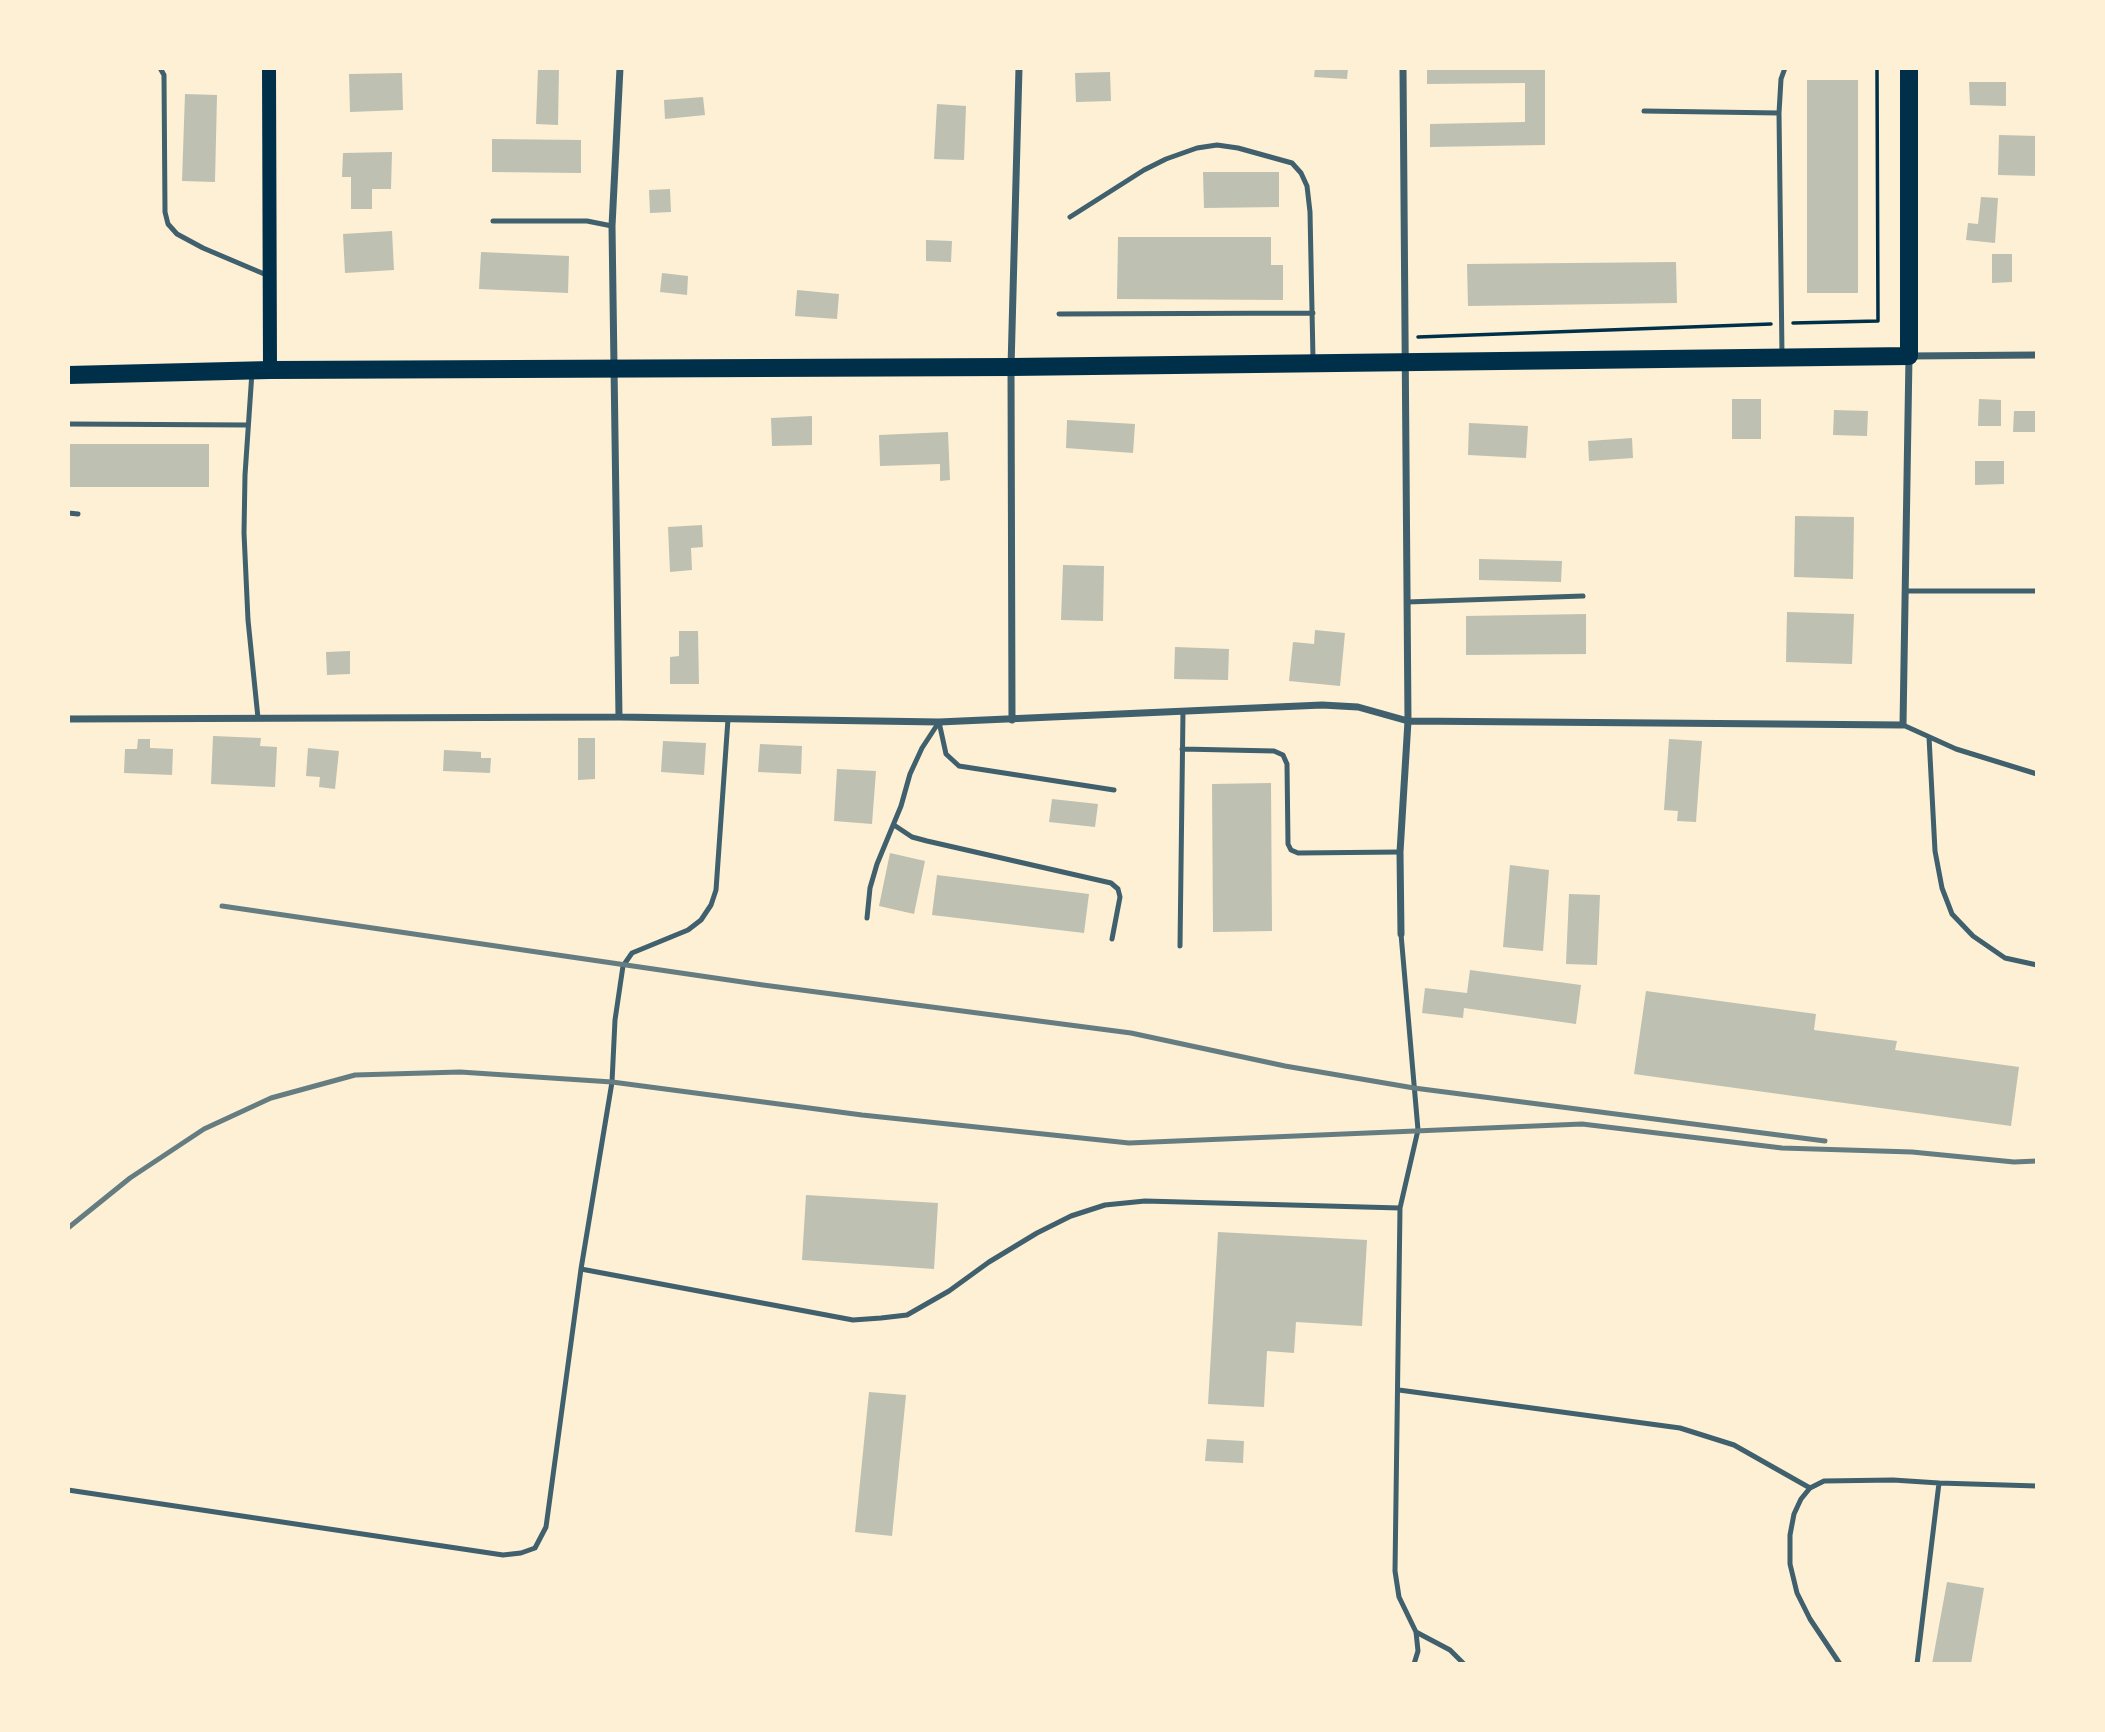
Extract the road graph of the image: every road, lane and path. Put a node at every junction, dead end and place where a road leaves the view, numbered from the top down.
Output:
1 (160, 68) edge
2 (269, 68) edge
3 (620, 68) edge
4 (1019, 68) edge
5 (1403, 68) edge
6 (1785, 68) edge
7 (1877, 68) edge
8 (1909, 68) edge
9 (1644, 111) dead end
10 (1779, 113) junction
11 (1070, 217) dead end
12 (493, 222) dead end
13 (612, 226) junction
14 (269, 276) junction
15 (1313, 313) junction
16 (1059, 314) dead end
17 (1781, 324) junction
18 (1406, 337) junction
19 (2037, 355) edge
20 (1782, 356) junction
21 (1909, 356) junction
22 (1314, 362) junction
23 (1407, 362) junction
24 (1011, 366) junction
25 (613, 367) junction
26 (261, 370) junction
27 (68, 375) edge
28 (68, 424) edge
29 (248, 425) junction
30 (68, 513) edge
31 (78, 514) dead end
32 (1907, 591) junction
33 (2037, 591) edge
34 (1583, 596) dead end
35 (1407, 602) junction
36 (1183, 711) junction
37 (619, 718) junction
38 (68, 719) edge
39 (258, 719) junction
40 (728, 719) junction
41 (1012, 720) junction
42 (1408, 721) junction
43 (939, 722) junction
44 (1903, 725) junction
45 (1929, 737) junction
46 (1182, 748) junction
47 (2037, 774) edge
48 (1114, 790) dead end
49 (894, 825) junction
50 (1400, 852) junction
51 (867, 918) dead end
52 (1401, 934) joint
53 (1112, 939) dead end
54 (1180, 946) dead end
55 (2037, 965) edge
56 (1400, 1208) junction
57 (581, 1269) junction
58 (1399, 1390) junction
59 (1939, 1483) junction
60 (2037, 1486) edge
61 (1810, 1488) junction
62 (68, 1490) edge
63 (1416, 1632) junction
64 (1414, 1664) edge
65 (1464, 1664) edge
66 (1840, 1664) edge
67 (1917, 1664) edge

1 - 14 lane
2 - 14 main road
3 - 13 street
4 - 24 street
5 - 18 street
6 - 10 lane
7 - 17 path
8 - 21 main road
9 - 10 lane
10 - 17 lane
11 - 15 lane
12 - 13 lane
13 - 25 street
14 - 26 main road
15 - 16 lane
15 - 22 lane
17 - 18 path
17 - 20 lane
18 - 23 street
19 - 21 street
20 - 21 main road
20 - 23 main road
21 - 32 street
22 - 23 main road
22 - 24 main road
23 - 35 street
24 - 25 main road
24 - 41 street
25 - 26 main road
25 - 37 street
26 - 27 main road
26 - 29 lane
28 - 29 lane
29 - 39 lane
30 - 31 lane
32 - 33 lane
32 - 44 street
34 - 35 lane
35 - 42 street
36 - 41 street
36 - 42 street
36 - 46 lane
37 - 39 street
37 - 40 street
38 - 39 street
40 - 43 street
40 - 57 lane
41 - 43 street
42 - 44 street
42 - 50 street
43 - 48 lane
43 - 49 lane
44 - 45 lane
45 - 47 lane
45 - 55 lane
46 - 50 lane
46 - 54 lane
49 - 51 lane
49 - 53 lane
50 - 52 street
52 - 56 lane
56 - 57 lane
56 - 58 lane
57 - 62 lane
58 - 61 lane
58 - 63 lane
59 - 60 lane
59 - 61 lane
59 - 67 lane
61 - 66 lane
63 - 64 lane
63 - 65 lane

